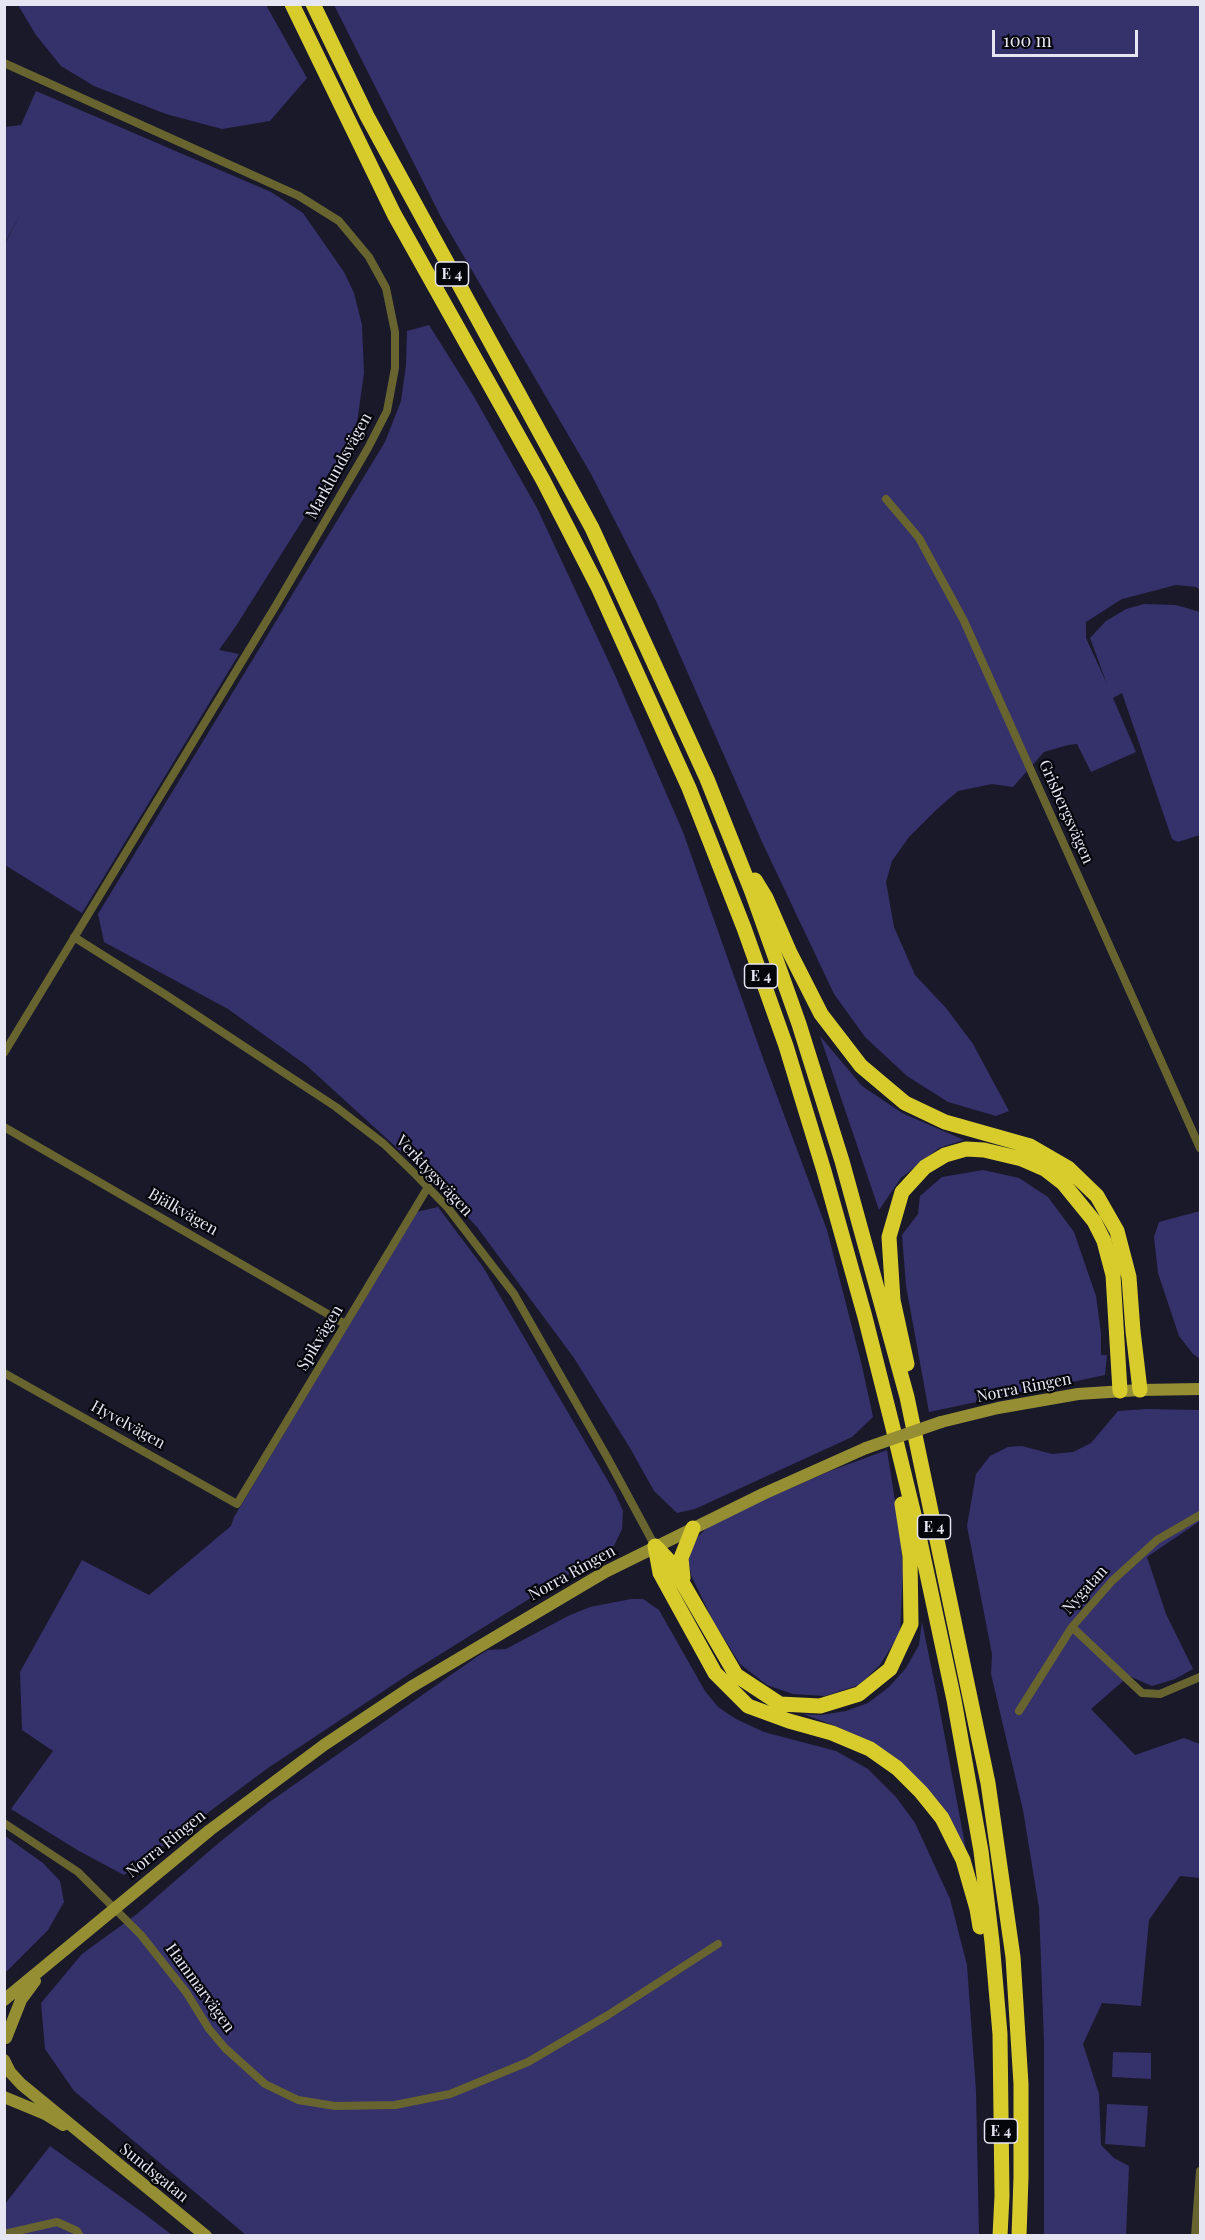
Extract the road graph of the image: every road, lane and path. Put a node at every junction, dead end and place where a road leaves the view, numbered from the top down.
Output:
1 (292, 4) edge
2 (313, 4) edge
3 (4, 63) edge
4 (886, 499) dead end
5 (732, 841) junction
6 (74, 937) junction
7 (4, 1053) edge
8 (4, 1127) edge
9 (1200, 1148) edge
10 (428, 1187) junction
11 (345, 1324) junction
12 (4, 1372) edge
13 (1200, 1389) edge
14 (1140, 1390) junction
15 (1120, 1391) junction
16 (907, 1397) junction
17 (902, 1465) junction
18 (237, 1504) joint
19 (1200, 1515) edge
20 (693, 1528) junction
21 (656, 1546) junction
22 (681, 1581) junction
23 (1072, 1627) junction
24 (1200, 1677) edge
25 (1019, 1711) dead end
26 (4, 1823) edge
27 (115, 1906) junction
28 (718, 1944) dead end
29 (43, 1970) junction
30 (4, 2000) edge
31 (999, 2027) junction
32 (5, 2036) edge
33 (4, 2060) edge
34 (4, 2097) edge
35 (82, 2136) junction
36 (1200, 2171) edge
37 (4, 2234) edge
38 (80, 2235) edge
39 (206, 2235) edge
40 (1000, 2235) edge
41 (1019, 2235) edge
42 (1195, 2235) edge

1 - 17 highway, E 4
2 - 5 highway, E 4
3 - 6 street, Marklundsvägen
4 - 9 street, Grisbergsvägen
5 - 14 highway, E 4
5 - 16 highway, E 4
6 - 7 street, Marklundsvägen
6 - 10 street, Verktygsvägen
8 - 11 street, Bjälkvägen
10 - 11 street, Spikvägen
10 - 21 street, Verktygsvägen
11 - 18 street, Spikvägen
12 - 18 street, Hyvelvägen
13 - 14 main road, Norra Ringen
14 - 15 main road, Norra Ringen
15 - 16 highway, E 4
15 - 20 main road, Norra Ringen, bridge
16 - 41 highway, E 4
17 - 22 highway, E 4
17 - 31 highway, E 4
19 - 23 street, Nygatan
20 - 21 main road, Norra Ringen
20 - 22 highway
21 - 22 highway, E 4
21 - 27 main road, Norra Ringen
21 - 31 highway, E 4
23 - 24 street
23 - 25 street, Nygatan
26 - 27 street, Hammarvägen
27 - 28 street, Hammarvägen
27 - 29 main road, Norra Ringen
29 - 30 main road, Norra Ringen
29 - 32 main road, Norra Ringen
31 - 40 highway, E 4
32 - 33 main road, Norra Ringen
33 - 35 main road, Sundsgatan
34 - 35 main road, Sundsgatan
35 - 39 main road, Sundsgatan
36 - 42 street
37 - 38 street

